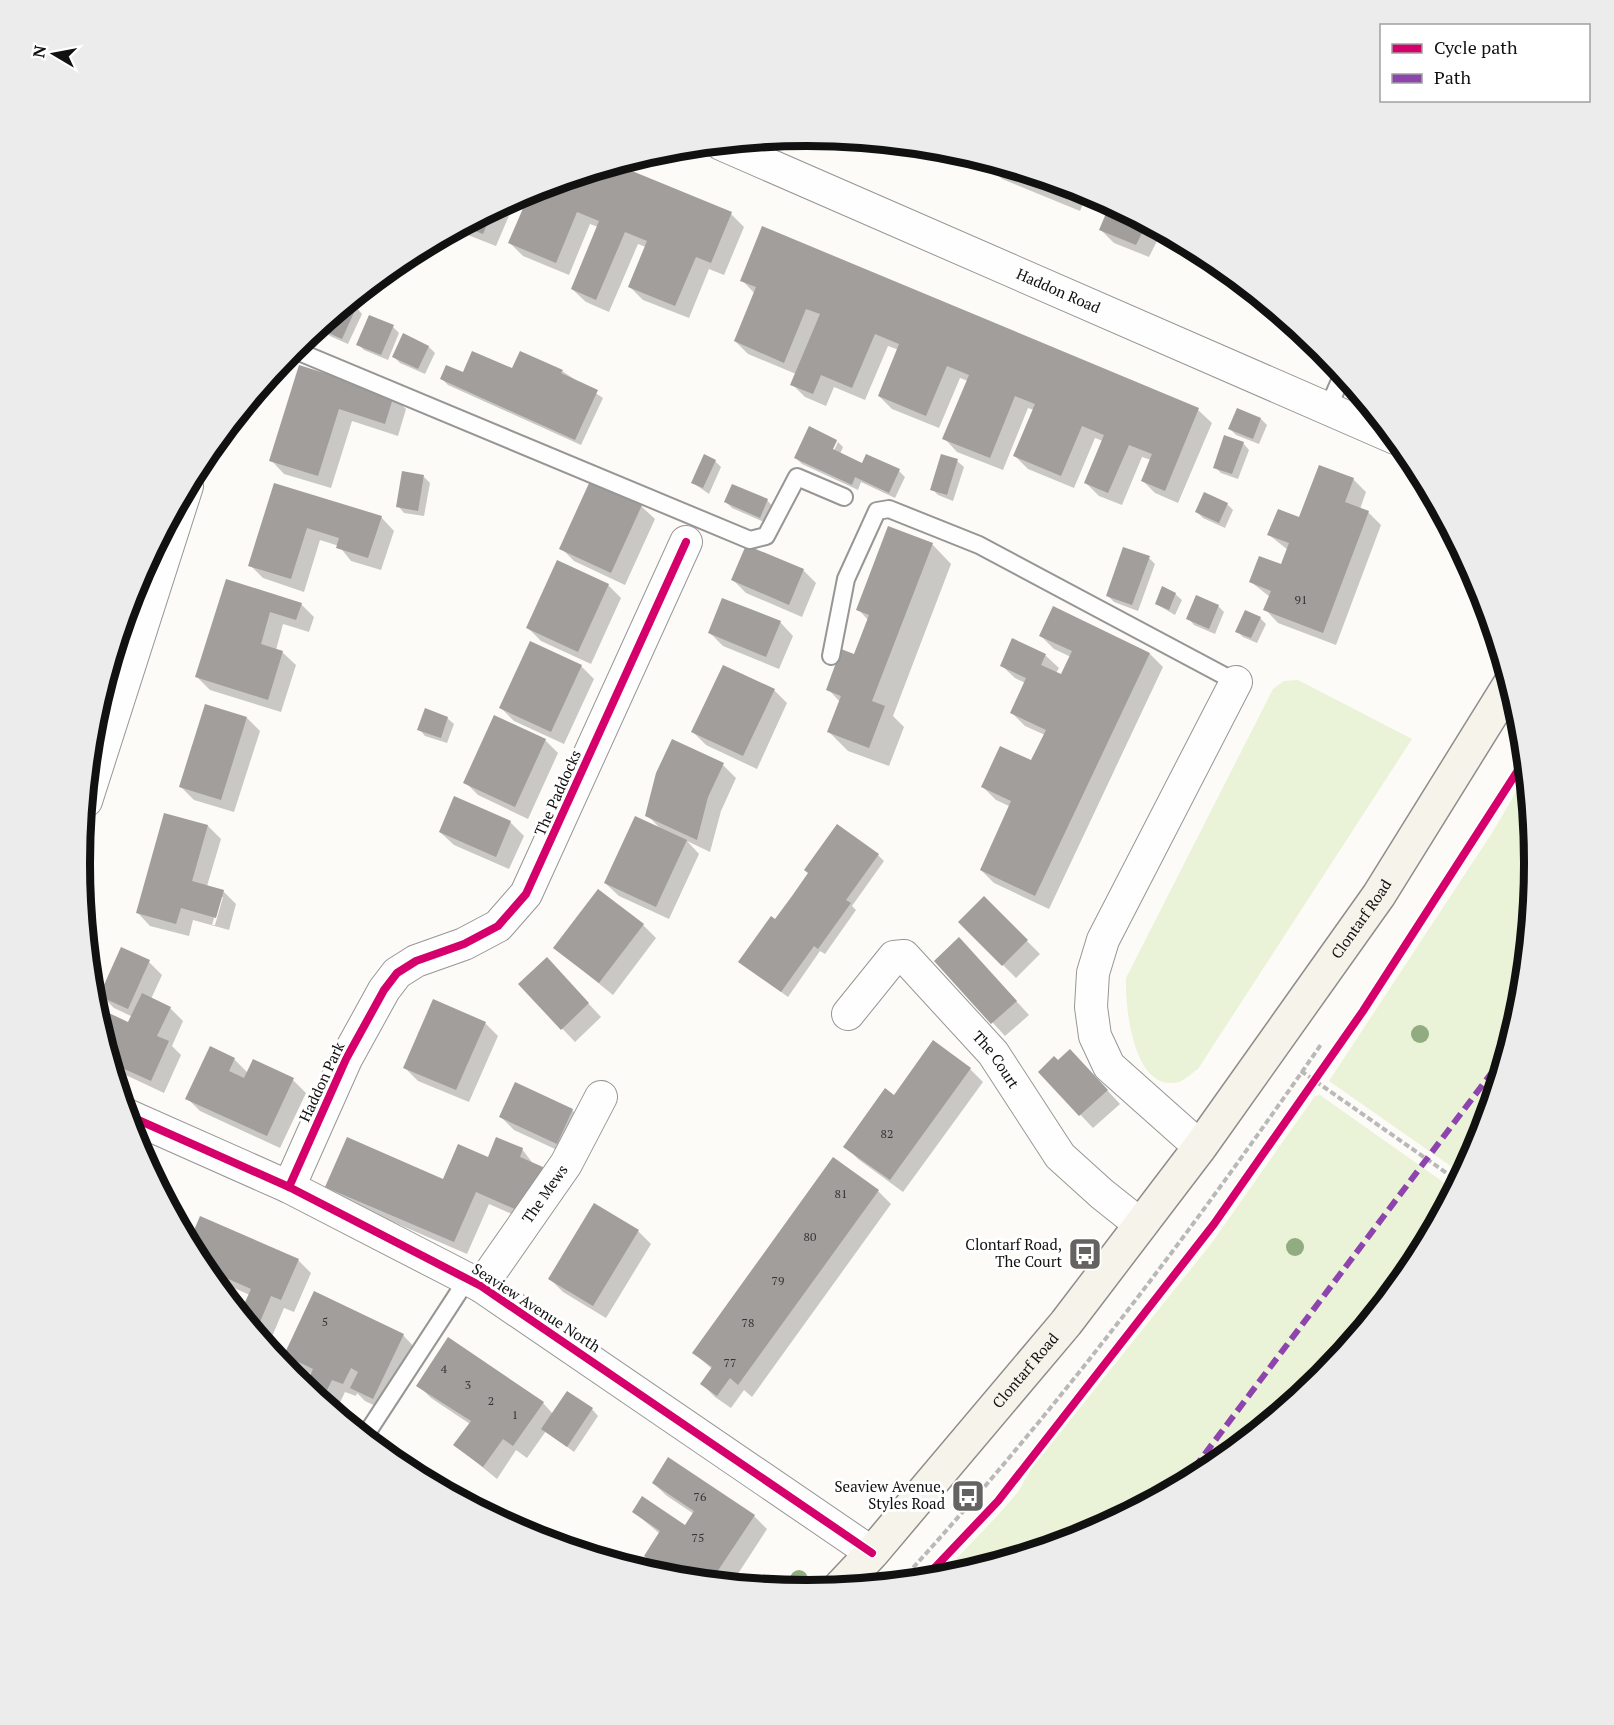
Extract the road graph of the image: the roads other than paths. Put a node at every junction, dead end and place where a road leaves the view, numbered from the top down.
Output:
1 (734, 150) edge
2 (303, 353) edge
3 (1339, 383) edge
4 (1328, 408) junction
5 (1380, 431) edge
6 (844, 498) dead end
7 (174, 526) edge
8 (686, 542) dead end
9 (831, 656) dead end
10 (1236, 682) joint
11 (1503, 693) edge
12 (96, 770) edge
13 (384, 990) joint
14 (848, 1014) dead end
15 (601, 1097) dead end
16 (138, 1120) edge
17 (1200, 1147) junction
18 (289, 1187) junction
19 (1141, 1225) junction
20 (475, 1282) junction
21 (369, 1430) edge
22 (872, 1553) junction
23 (848, 1578) edge

1 - 4 street, Haddon Road
2 - 6 lane
3 - 4 lane
4 - 5 street, Haddon Road
7 - 12 street
8 - 13 street, The Paddocks
9 - 10 lane
10 - 17 street
11 - 17 main road, Clontarf Road
13 - 18 street, Haddon Park
14 - 19 street, The Court
15 - 20 street, The Mews
16 - 18 street, Seaview Avenue North
17 - 19 main road, Clontarf Road
18 - 20 street, Seaview Avenue North
19 - 22 main road, Clontarf Road
20 - 21 lane
20 - 22 street, Seaview Avenue North
22 - 23 main road, Clontarf Road

